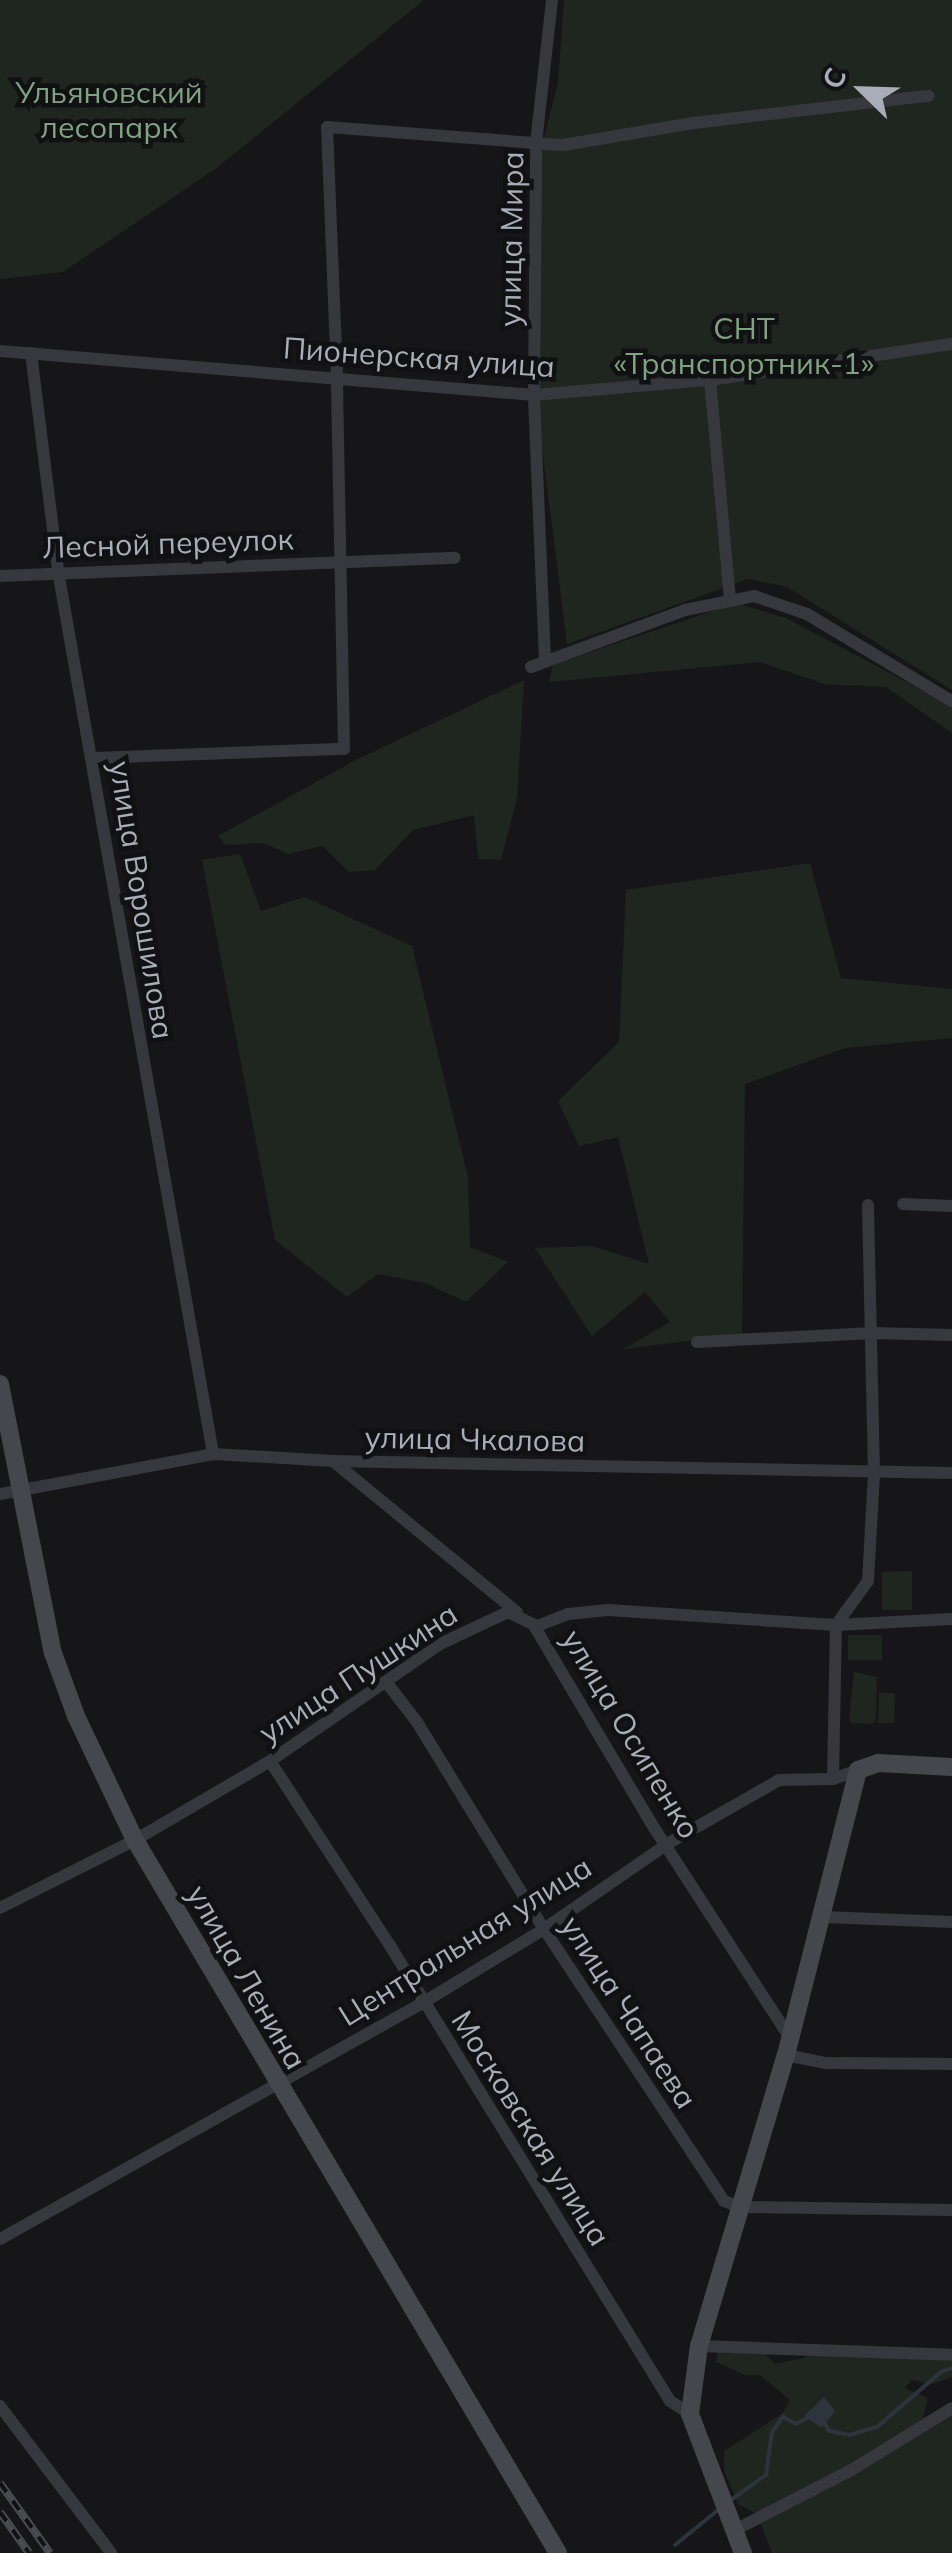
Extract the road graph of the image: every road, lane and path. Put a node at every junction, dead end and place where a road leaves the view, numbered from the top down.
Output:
1 (552, 0) edge
2 (928, 96) dead end
3 (536, 143) junction
4 (952, 344) edge
5 (0, 351) edge
6 (31, 353) junction
7 (338, 376) junction
8 (710, 380) junction
9 (534, 395) junction
10 (455, 558) dead end
11 (338, 562) junction
12 (58, 571) junction
13 (0, 576) edge
14 (730, 600) junction
15 (545, 660) junction
16 (531, 667) dead end
17 (952, 701) edge
18 (94, 758) junction
19 (903, 1204) dead end
20 (868, 1205) dead end
21 (952, 1206) edge
22 (873, 1333) junction
23 (952, 1335) edge
24 (696, 1342) dead end
25 (0, 1384) edge
26 (214, 1454) junction
27 (333, 1461) junction
28 (874, 1472) junction
29 (952, 1473) edge
30 (9, 1492) edge
31 (952, 1620) edge
32 (836, 1625) junction
33 (537, 1626) junction
34 (387, 1683) junction
35 (270, 1761) junction
36 (952, 1767) edge
37 (858, 1770) junction
38 (833, 1779) junction
39 (134, 1840) junction
40 (667, 1844) junction
41 (0, 1908) edge
42 (823, 1917) junction
43 (952, 1922) edge
44 (544, 1929) junction
45 (424, 2002) junction
46 (788, 2046) junction
47 (952, 2064) edge
48 (279, 2087) junction
49 (740, 2208) junction
50 (952, 2210) edge
51 (0, 2239) edge
52 (700, 2346) junction
53 (952, 2355) edge
54 (0, 2406) edge
55 (952, 2408) edge
56 (690, 2414) junction
57 (733, 2532) junction
58 (111, 2553) edge
59 (558, 2553) edge
60 (743, 2553) edge

1 - 3 street, улица Мира
2 - 3 street
3 - 7 street
3 - 9 street, улица Мира
4 - 8 street, Пионерская улица
5 - 6 street, Пионерская улица
6 - 7 street, Пионерская улица
6 - 12 street, улица Ворошилова
7 - 9 street, Пионерская улица
7 - 11 street
8 - 9 street, Пионерская улица
8 - 14 street
9 - 15 street, улица Мира
10 - 11 street, Лесной переулок
11 - 12 street, Лесной переулок
11 - 18 street
12 - 13 street, Лесной переулок
12 - 18 street, улица Ворошилова
14 - 15 street
14 - 17 street
15 - 16 street
18 - 26 street, улица Ворошилова
19 - 21 street
20 - 22 street
22 - 23 street
22 - 24 street
22 - 28 street
25 - 30 street, улица Ленина
26 - 27 street, улица Чкалова
26 - 30 street, улица Чкалова
27 - 28 street, улица Чкалова
27 - 33 street, улица Осипенко
28 - 29 street, улица Чкалова
28 - 32 street
30 - 39 street, улица Ленина
31 - 32 street, улица Пушкина
32 - 33 street, улица Пушкина
32 - 38 street
33 - 34 street, улица Пушкина
33 - 40 street, улица Осипенко
34 - 35 street, улица Пушкина
34 - 44 street, улица Чапаева
35 - 39 street, улица Пушкина
35 - 45 street, Московская улица
36 - 37 street, Центральная улица
37 - 38 street, Центральная улица
37 - 42 street
38 - 40 street, Центральная улица
39 - 41 street, улица Пушкина
39 - 48 street, улица Ленина
40 - 44 street, Центральная улица
40 - 46 street, улица Осипенко
42 - 43 street
42 - 46 street
44 - 45 street, Центральная улица
44 - 49 street, улица Чапаева
45 - 48 street, Центральная улица
45 - 56 street, Московская улица
46 - 47 street
46 - 49 street
48 - 51 street, Центральная улица
48 - 59 street, улица Ленина
49 - 50 street
49 - 52 street
52 - 53 street
52 - 56 street
54 - 58 street
55 - 57 street
56 - 57 street
57 - 60 street

